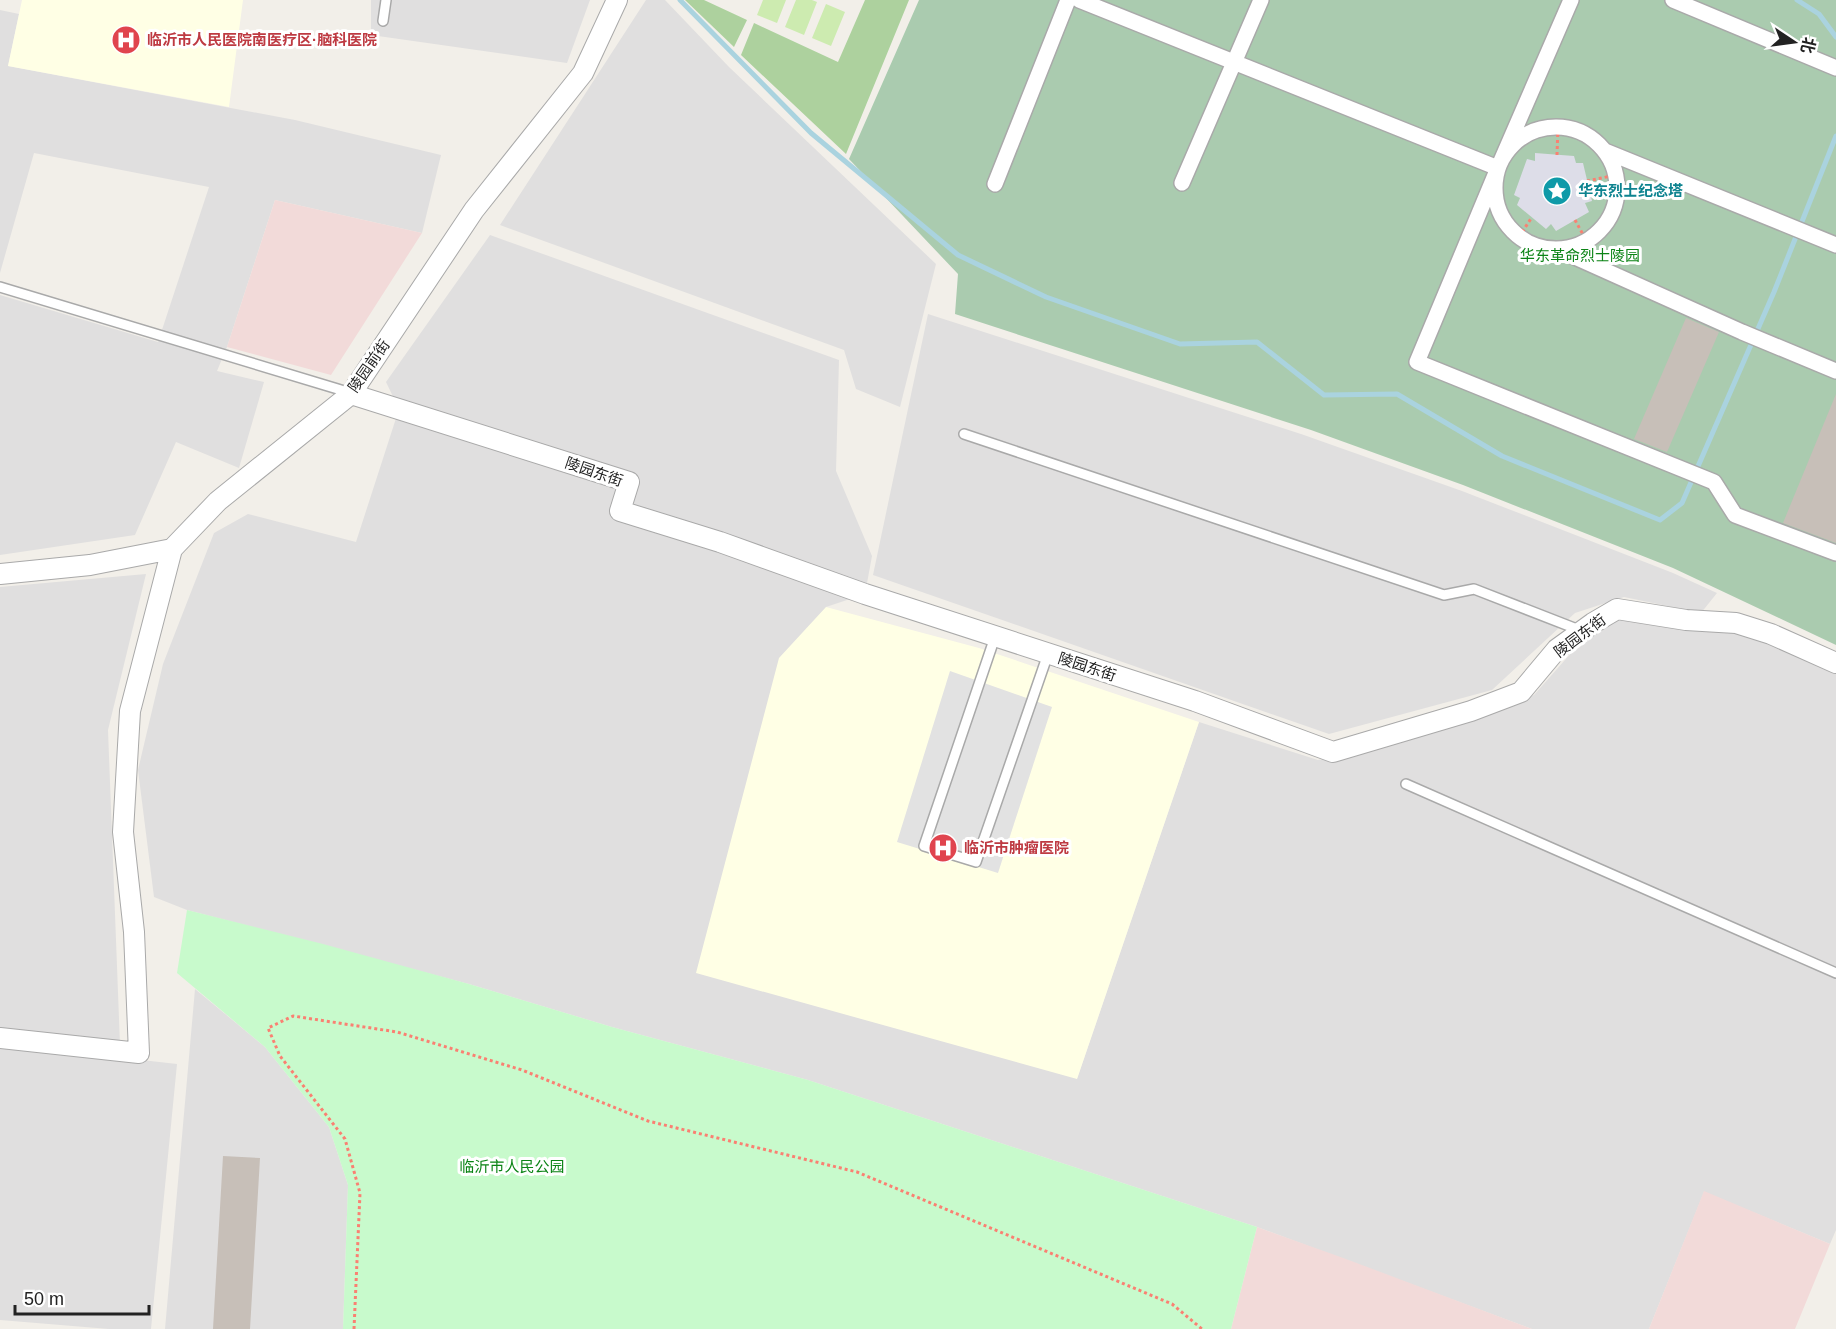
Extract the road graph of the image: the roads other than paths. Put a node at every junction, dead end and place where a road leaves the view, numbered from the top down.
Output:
1 (386, 0) edge
2 (617, 0) edge
3 (1068, 0) edge
4 (1079, 0) edge
5 (1261, 0) edge
6 (1571, 0) edge
7 (1672, 0) edge
8 (383, 21) dead end
9 (1234, 62) junction
10 (1836, 68) edge
11 (1605, 151) junction
12 (1498, 168) junction
13 (1182, 183) dead end
14 (995, 184) dead end
15 (1836, 245) edge
16 (1557, 249) junction
17 (0, 287) edge
18 (1836, 371) edge
19 (351, 394) junction
20 (964, 434) dead end
21 (172, 549) junction
22 (1836, 553) edge
23 (0, 574) edge
24 (1582, 631) junction
25 (996, 637) junction
26 (1048, 654) junction
27 (1836, 663) edge
28 (1406, 784) dead end
29 (1836, 972) edge
30 (0, 1038) edge

1 - 8 lane
2 - 19 street, 陵园前街
3 - 14 street
4 - 9 street
5 - 9 street
6 - 12 street
7 - 10 street
9 - 12 street
9 - 13 street
11 - 12 street
11 - 15 street
11 - 16 street
12 - 16 street
12 - 22 street
16 - 18 street
17 - 19 lane
19 - 21 street, 陵园前街
19 - 25 street, 陵园东街
20 - 24 lane
21 - 23 street
21 - 30 street
24 - 26 street, 陵园东街
24 - 27 street, 陵园东街
25 - 26 street, 陵园东街
25 - 26 lane
28 - 29 lane

